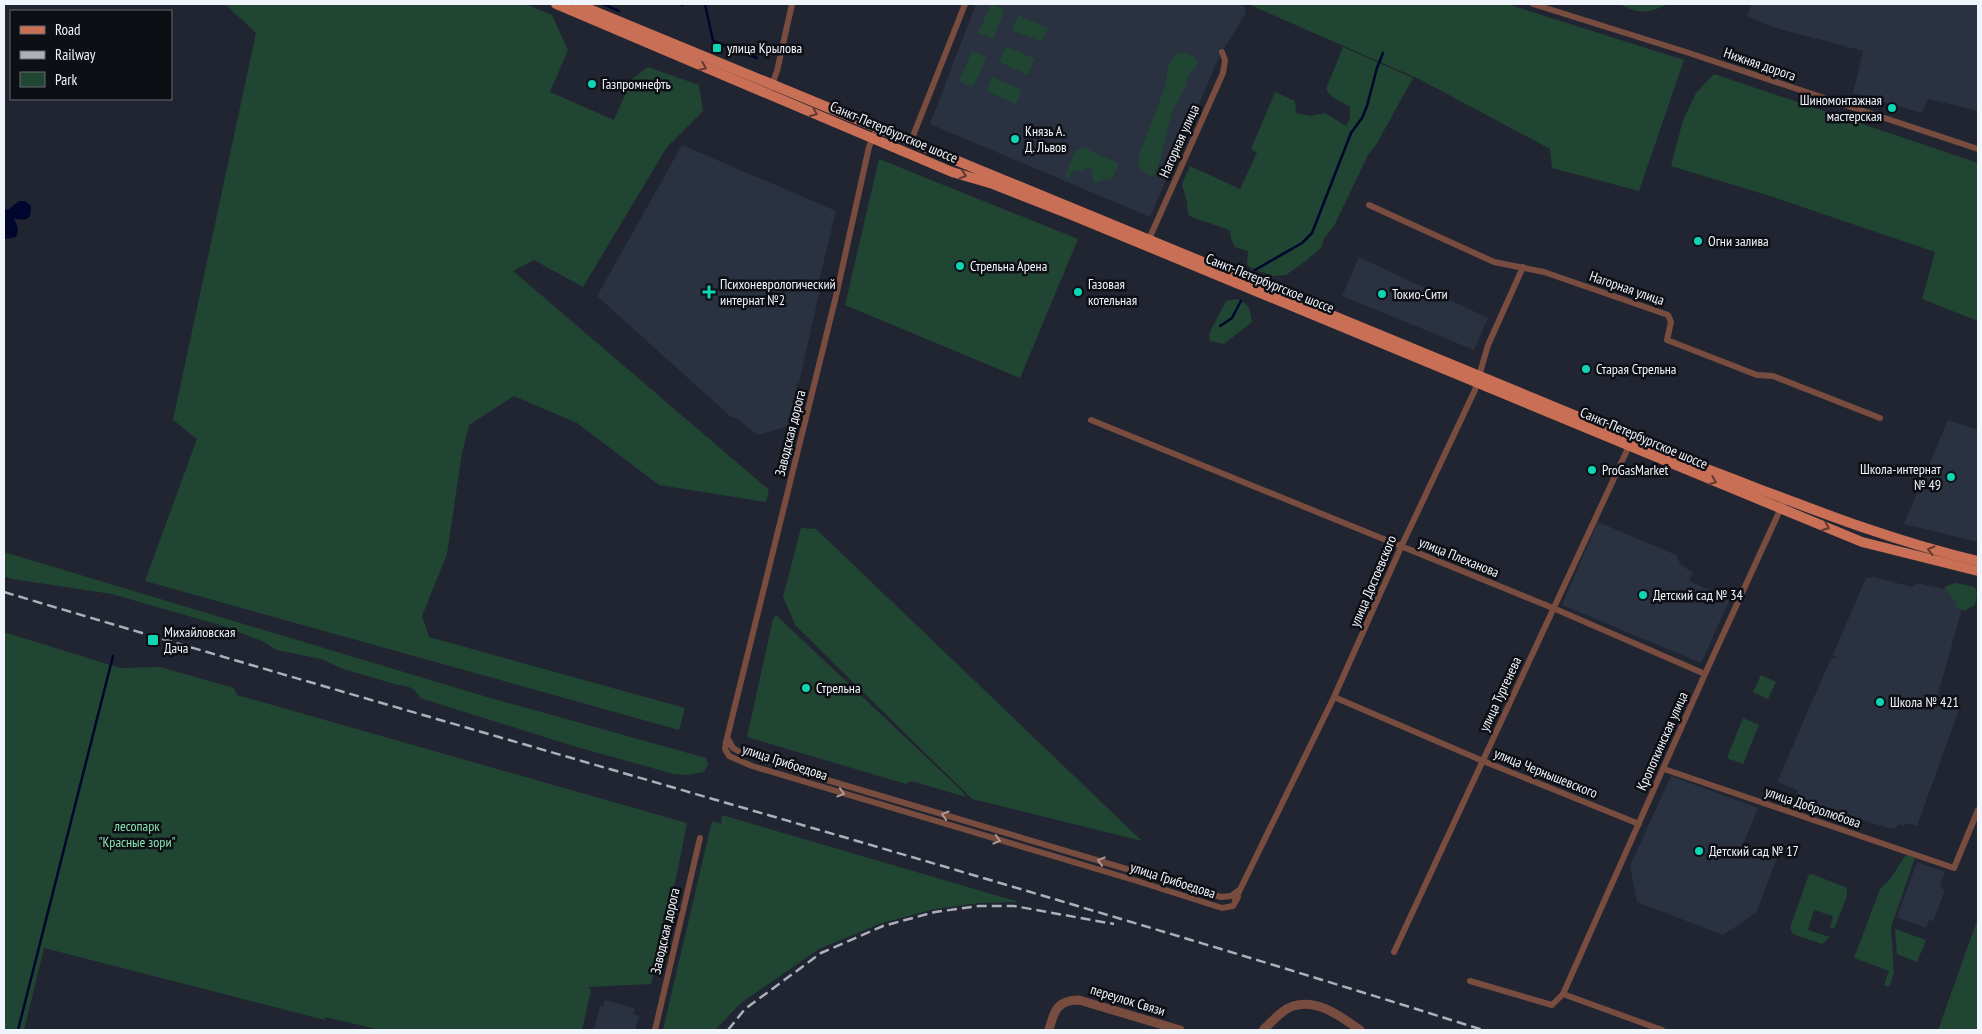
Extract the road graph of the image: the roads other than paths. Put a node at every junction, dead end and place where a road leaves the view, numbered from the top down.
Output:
1 (556, 4) edge
2 (577, 4) edge
3 (792, 4) edge
4 (966, 4) edge
5 (1533, 4) edge
6 (1222, 52) dead end
7 (773, 83) junction
8 (769, 94) junction
9 (877, 127) junction
10 (873, 138) junction
11 (911, 141) junction
12 (1978, 149) edge
13 (1369, 205) dead end
14 (1149, 239) junction
15 (1523, 267) junction
16 (1477, 379) junction
17 (1880, 418) dead end
18 (1091, 420) dead end
19 (1629, 446) junction
20 (1783, 504) junction
21 (1400, 546) junction
22 (1978, 561) edge
23 (1978, 572) edge
24 (1553, 608) junction
25 (1705, 674) junction
26 (1334, 697) junction
27 (727, 738) junction
28 (727, 745) dead end
29 (1483, 761) junction
30 (1664, 769) junction
31 (1978, 810) edge
32 (1639, 824) junction
33 (700, 838) dead end
34 (1241, 889) junction
35 (1235, 900) dead end
36 (1394, 952) dead end
37 (1470, 981) dead end
38 (1563, 994) junction
39 (1151, 1026) edge
40 (655, 1030) edge
41 (1049, 1030) edge
42 (1180, 1030) edge
43 (1263, 1030) edge
44 (1360, 1030) edge
45 (1662, 1030) edge

1 -> 8 main road, Санкт-Петербургское шоссе
2 - 7 main road, Санкт-Петербургское шоссе
3 - 7 street
4 - 11 street
5 - 12 street, Нижняя дорога
6 - 14 street, Нагорная улица
7 - 8 street
7 - 9 main road, Санкт-Петербургское шоссе
8 -> 10 main road, Санкт-Петербургское шоссе
9 - 10 street, Заводская дорога
9 - 11 main road, Санкт-Петербургское шоссе
10 -> 16 main road, Санкт-Петербургское шоссе
10 - 27 street, Заводская дорога
11 - 14 main road, Санкт-Петербургское шоссе
13 - 15 street, Нагорная улица
14 - 16 main road, Санкт-Петербургское шоссе
15 - 16 street, улица Достоевского
15 - 17 street, Нагорная улица
16 - 19 main road, Санкт-Петербургское шоссе
16 - 20 main road, Санкт-Петербургское шоссе
16 - 21 street, улица Достоевского
18 - 21 street, улица Плеханова
19 -> 20 main road, Санкт-Петербургское шоссе
19 - 24 street, улица Тургенева
22 -> 20 main road, Санкт-Петербургское шоссе
20 -> 23 main road, Санкт-Петербургское шоссе
20 - 25 street, Кропоткинская улица
21 - 24 street, улица Плеханова
21 - 26 street, улица Достоевского
24 - 25 street, улица Плеханова
24 - 29 street, улица Тургенева
25 - 30 street, Кропоткинская улица
26 - 29 street, улица Чернышевского
26 - 34 street, улица Достоевского
27 - 28 street, Заводская дорога
34 -> 27 street, улица Грибоедова
27 -> 34 street, улица Грибоедова
29 - 32 street, улица Чернышевского
29 - 36 street, улица Тургенева
30 - 31 street, улица Добролюбова
30 - 32 street, Кропоткинская улица
32 - 38 street, Кропоткинская улица
33 - 40 street, Заводская дорога
34 - 35 street, улица Достоевского
37 - 38 street
38 - 45 street
39 - 41 street, переулок Связи
39 - 42 street, переулок Связи
43 - 44 street

